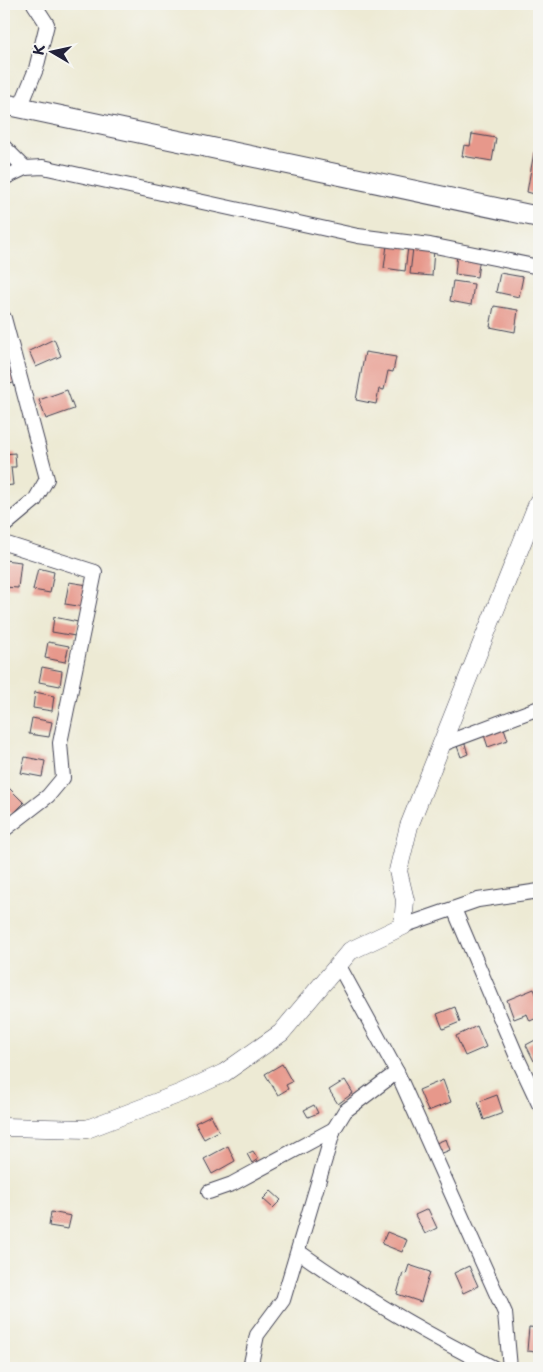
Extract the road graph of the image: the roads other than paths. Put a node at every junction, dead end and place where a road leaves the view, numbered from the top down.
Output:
1 (34, 4) edge
2 (12, 106) edge
3 (4, 147) edge
4 (25, 168) junction
5 (4, 178) edge
6 (539, 217) edge
7 (539, 267) edge
8 (4, 318) edge
9 (6, 343) edge
10 (539, 500) edge
11 (4, 526) edge
12 (4, 543) edge
13 (539, 708) edge
14 (440, 745) junction
15 (4, 830) edge
16 (539, 891) edge
17 (454, 909) junction
18 (403, 926) junction
19 (338, 964) junction
20 (397, 1072) junction
21 (539, 1104) edge
22 (4, 1127) edge
23 (334, 1128) junction
24 (210, 1192) dead end
25 (299, 1252) junction
26 (250, 1368) edge
27 (494, 1368) edge
28 (510, 1368) edge

1 - 2 street
2 - 6 main road
3 - 4 street
4 - 5 street
4 - 7 street
8 - 9 street
9 - 11 street
10 - 14 street
12 - 15 street
13 - 14 street
14 - 18 street
16 - 17 street
17 - 18 street
17 - 21 street
18 - 19 street
19 - 20 street
19 - 22 street
20 - 23 street
20 - 28 street
23 - 24 street
23 - 25 street
25 - 26 street
25 - 27 street

